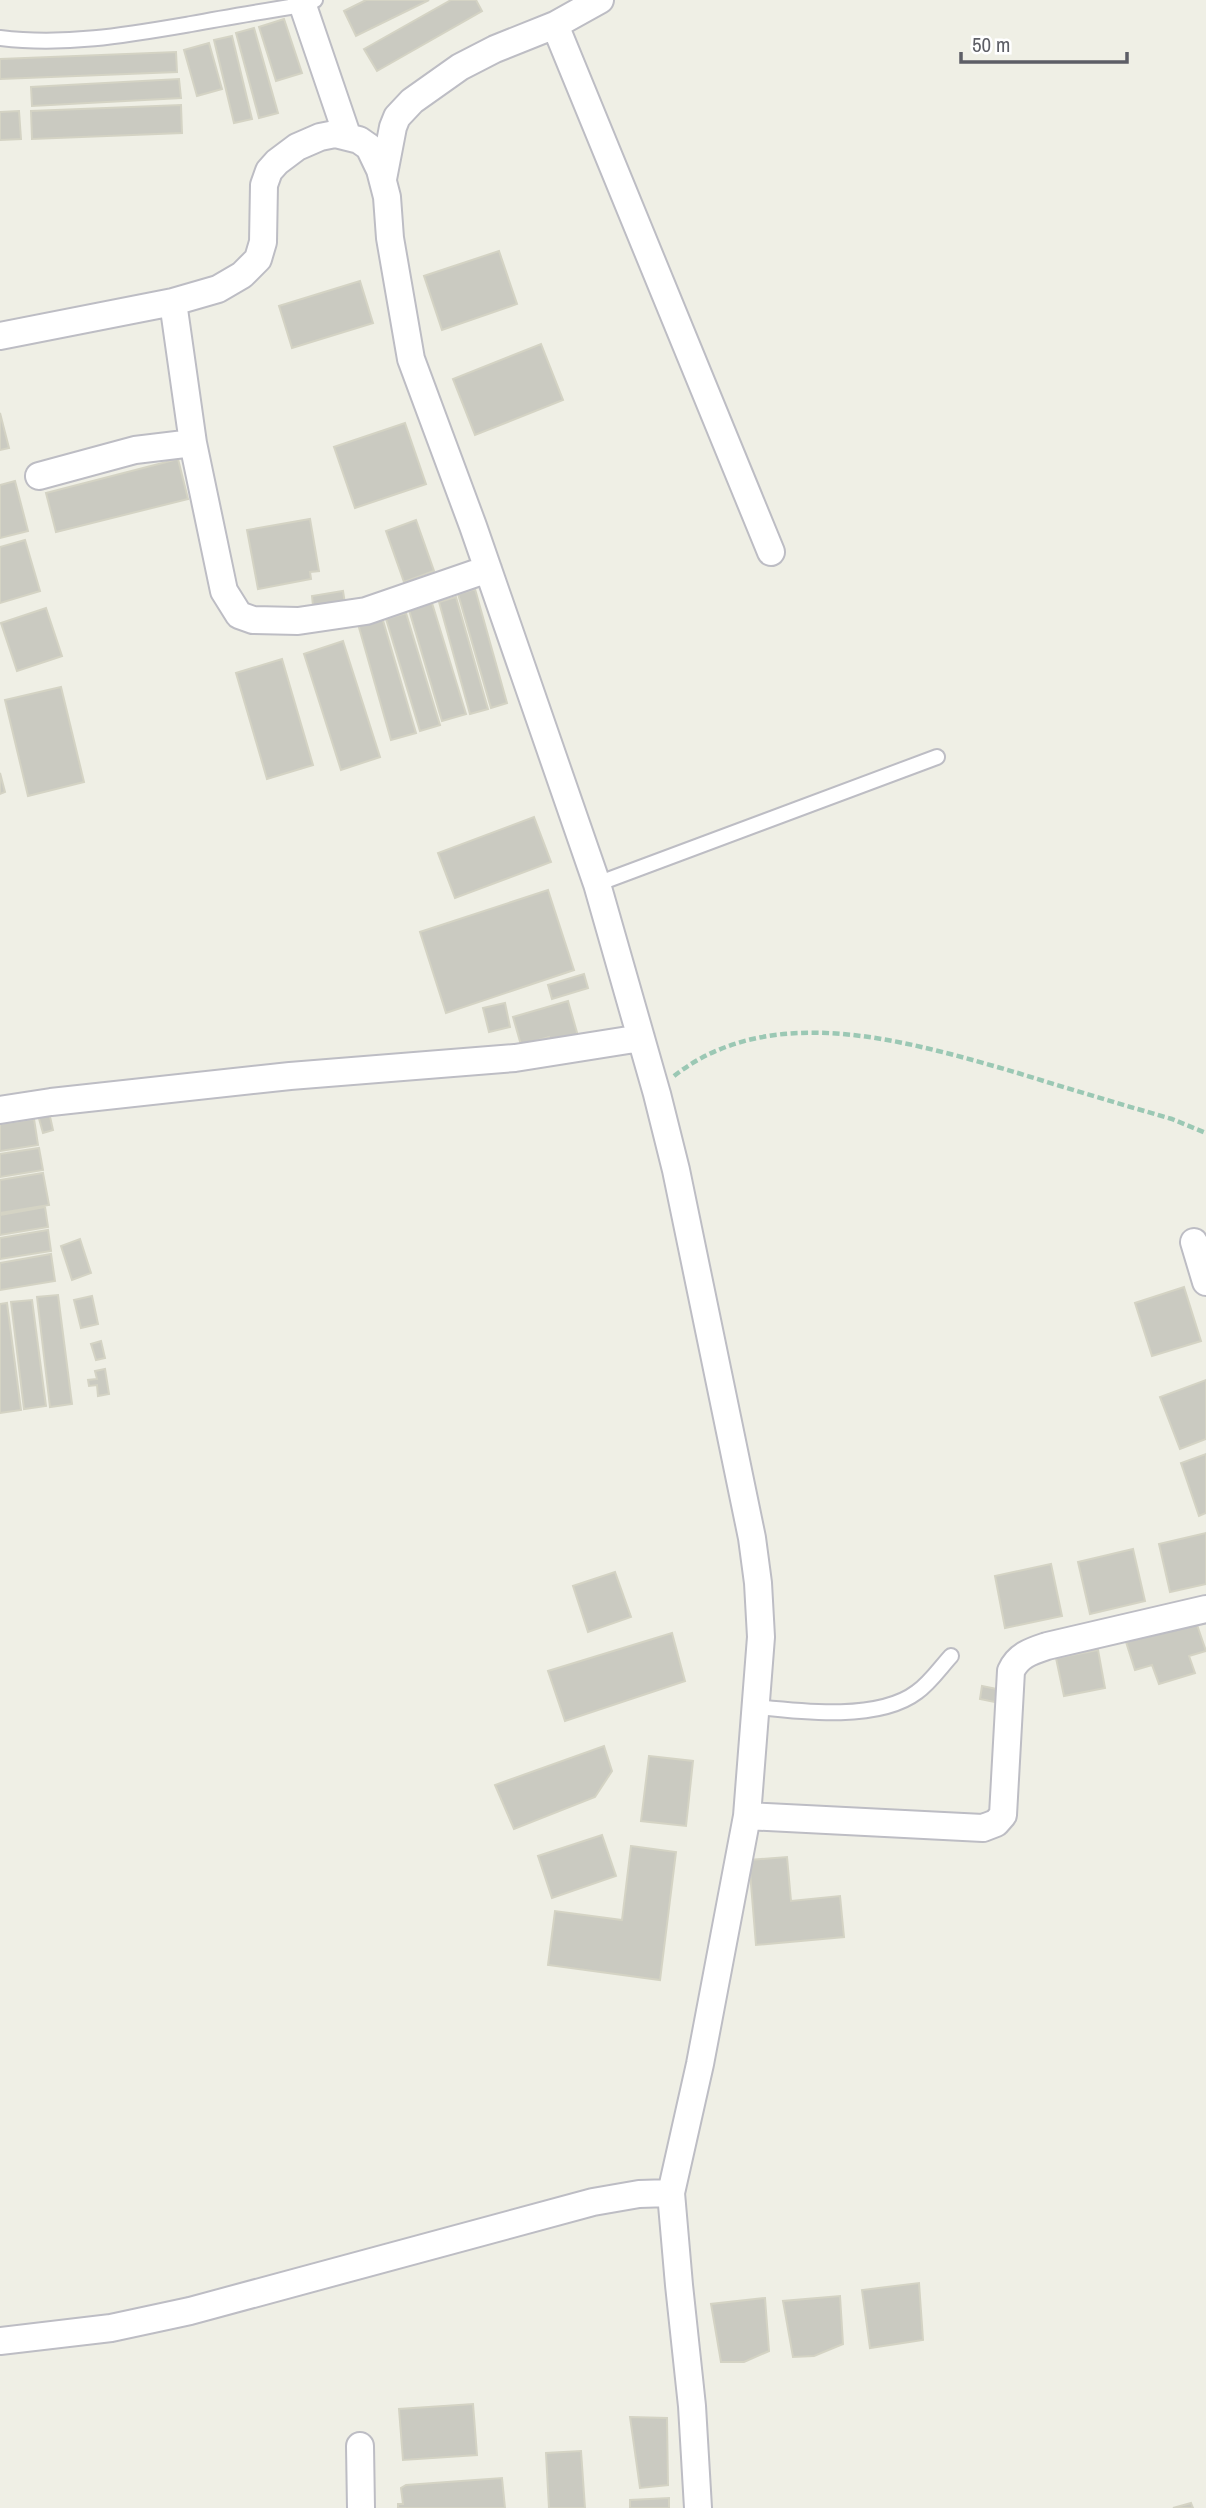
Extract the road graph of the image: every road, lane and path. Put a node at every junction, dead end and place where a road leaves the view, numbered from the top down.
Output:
1 (600, 0) edge
2 (306, 2) edge
3 (555, 25) junction
4 (0, 38) edge
5 (347, 135) junction
6 (383, 179) junction
7 (173, 302) junction
8 (0, 336) edge
9 (194, 443) junction
10 (39, 476) dead end
11 (771, 552) dead end
12 (488, 569) junction
13 (937, 757) dead end
14 (597, 884) junction
15 (641, 1038) junction
16 (657, 1094) junction
17 (0, 1110) edge
18 (1206, 1133) edge
19 (1194, 1242) dead end
20 (1206, 1282) edge
21 (1206, 1609) edge
22 (951, 1656) dead end
23 (757, 1706) junction
24 (747, 1816) junction
25 (671, 2193) junction
26 (0, 2341) edge
27 (360, 2446) dead end
28 (361, 2508) edge
29 (698, 2508) edge

1 - 3 street
2 - 4 lane
2 - 5 street
3 - 6 street
3 - 11 street
5 - 6 street
5 - 7 street
6 - 12 street
7 - 8 street
7 - 9 street
9 - 10 street
9 - 12 street
12 - 14 street
13 - 14 lane
14 - 15 street
15 - 16 street
15 - 17 street
16 - 18 path
16 - 23 street
19 - 20 street
21 - 24 street
22 - 23 lane
23 - 24 street
24 - 25 street
25 - 26 street
25 - 29 street
27 - 28 street

